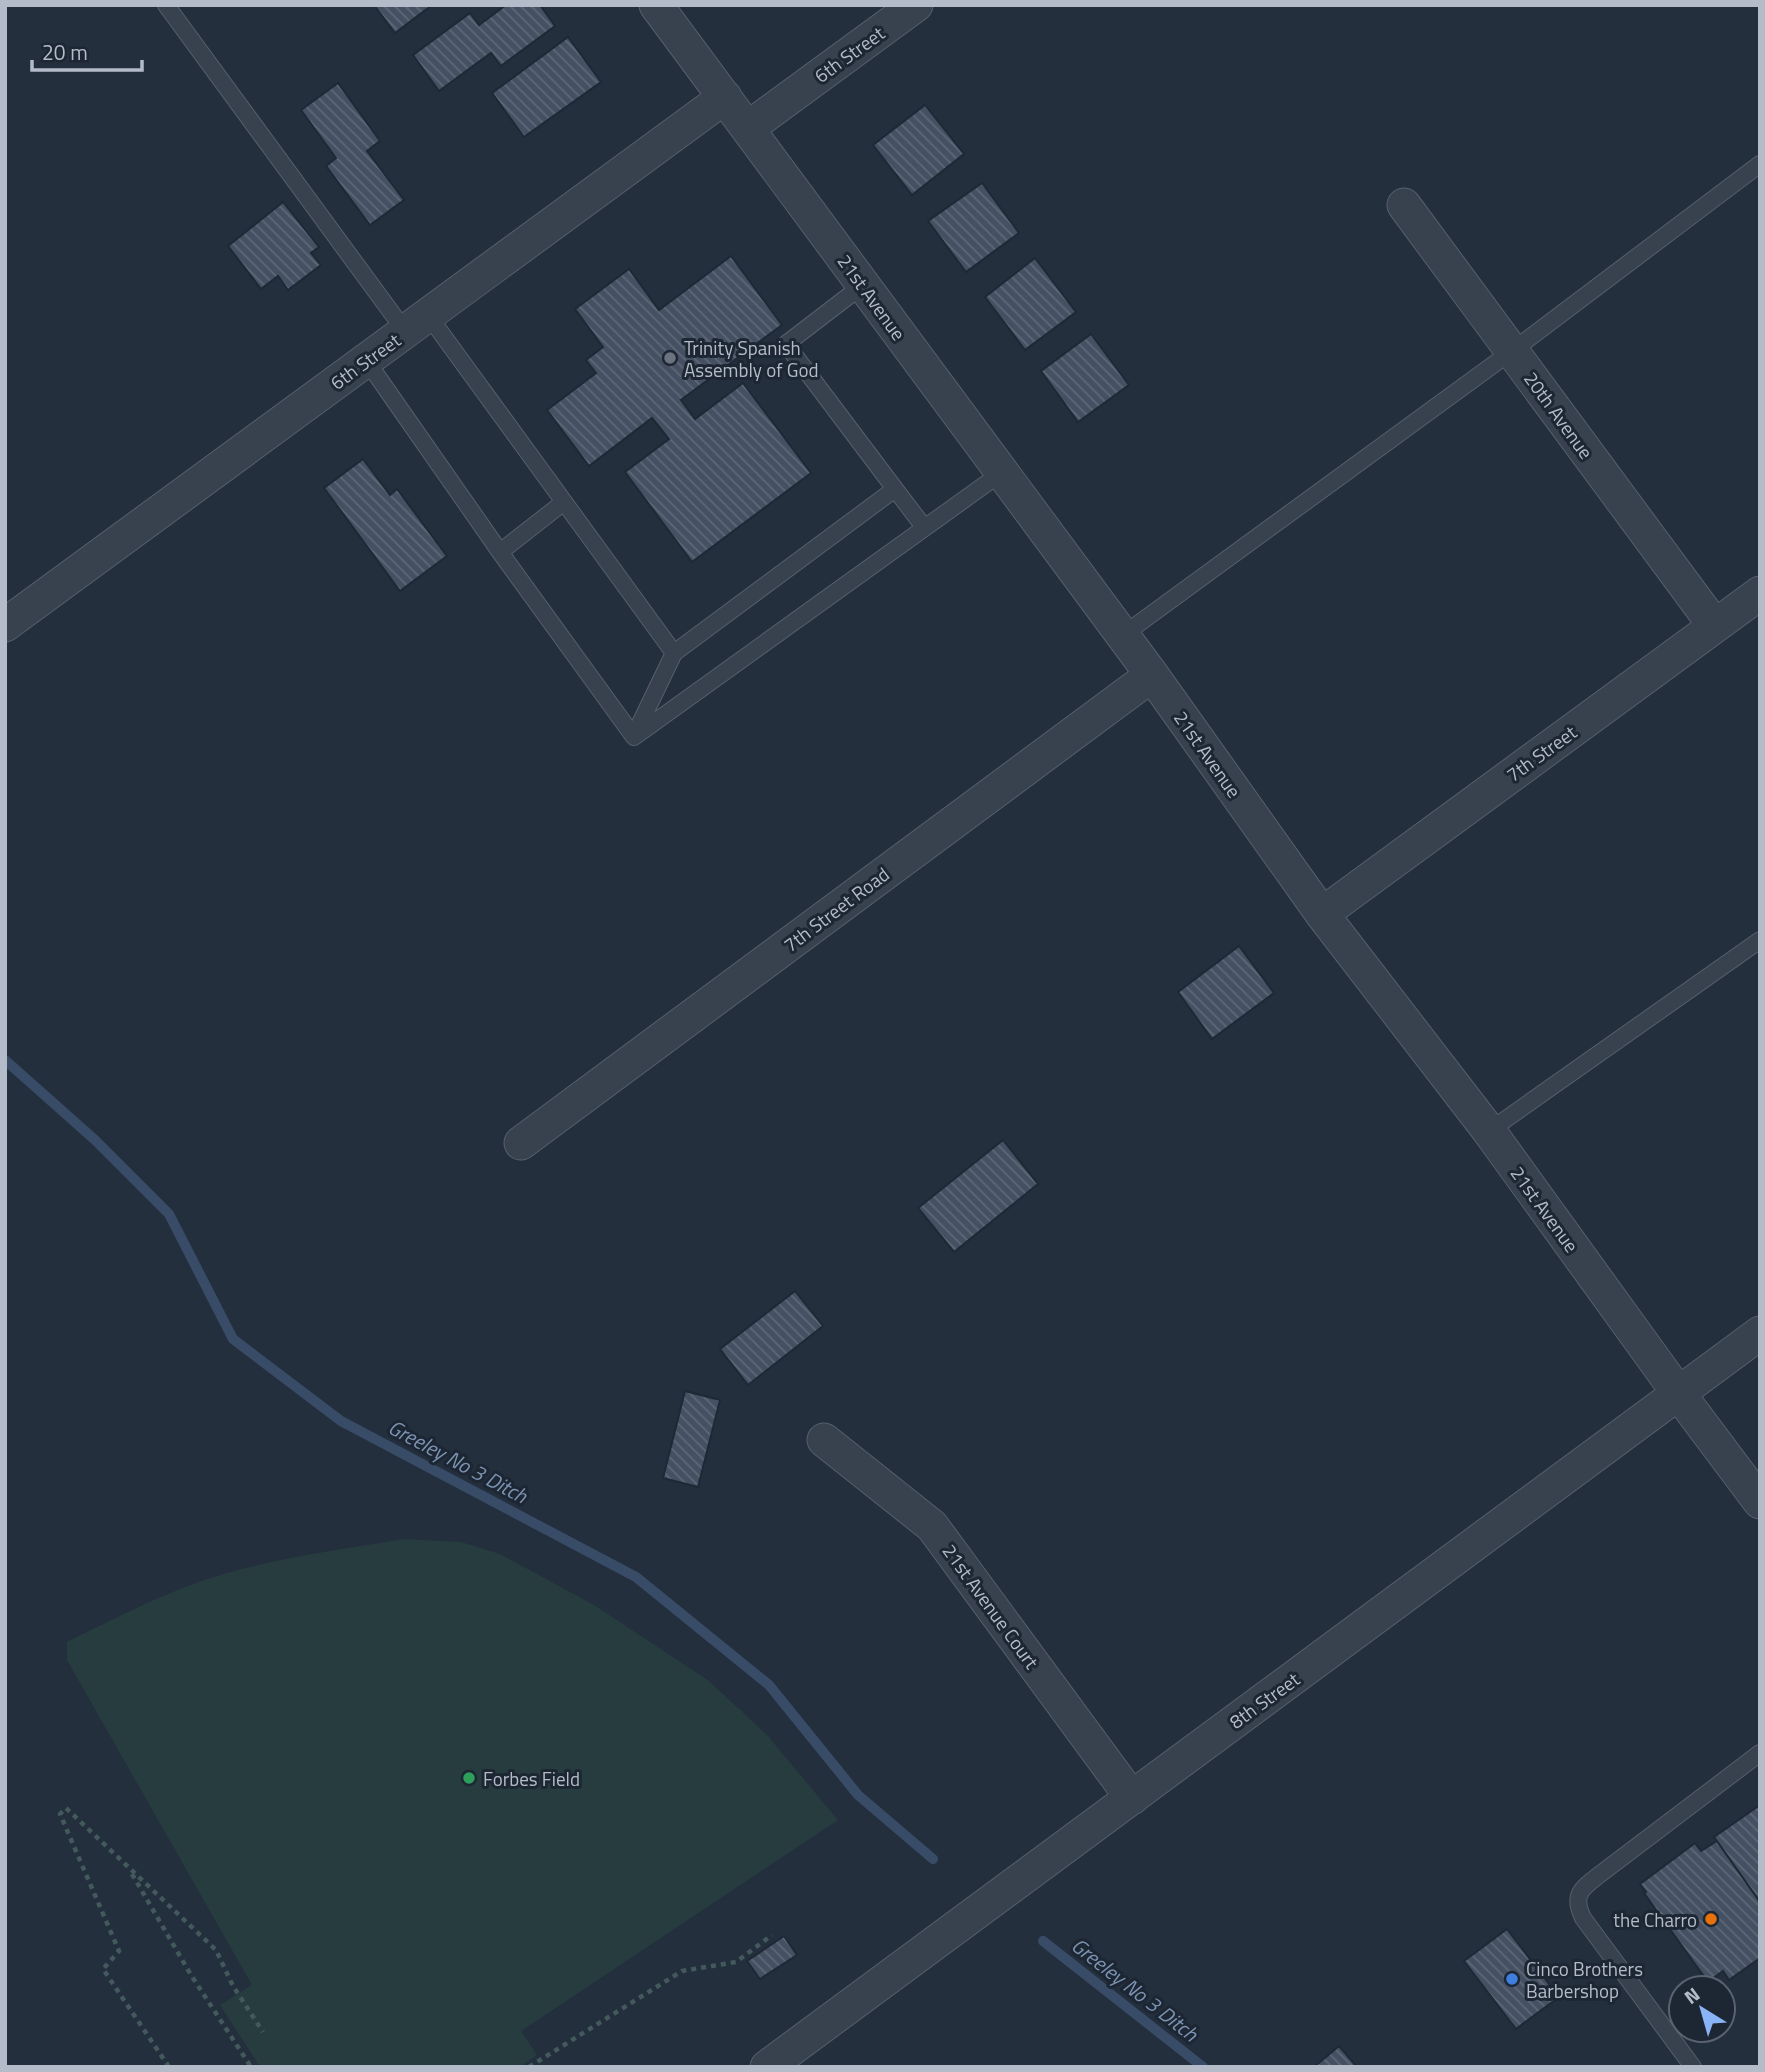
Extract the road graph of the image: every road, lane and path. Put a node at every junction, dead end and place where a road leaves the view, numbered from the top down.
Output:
1 (166, 5) edge
2 (656, 5) edge
3 (916, 5) edge
4 (725, 97) junction
5 (748, 128) junction
6 (1760, 164) edge
7 (1404, 205) dead end
8 (863, 285) junction
9 (416, 323) junction
10 (1512, 351) junction
11 (366, 360) junction
12 (1000, 472) junction
13 (895, 489) junction
14 (564, 502) junction
15 (924, 527) junction
16 (500, 552) junction
17 (1760, 593) edge
18 (5, 625) edge
19 (1714, 626) junction
20 (1123, 635) junction
21 (674, 653) junction
22 (1152, 675) junction
23 (634, 737) junction
24 (1322, 914) junction
25 (1760, 940) edge
26 (1489, 1131) junction
27 (521, 1143) dead end
28 (1760, 1333) edge
29 (1679, 1394) junction
30 (824, 1440) dead end
31 (1760, 1502) edge
32 (1760, 1752) edge
33 (1132, 1798) junction
34 (128, 1867) junction
35 (772, 1935) dead end
36 (263, 2032) dead end
37 (169, 2067) edge
38 (251, 2067) edge
39 (529, 2067) edge
40 (767, 2067) edge
41 (1693, 2067) edge

1 - 9 lane
2 - 4 street, 21st Avenue
3 - 5 street, 6th Street
4 - 5 street, 21st Avenue
4 - 9 street, 6th Street
5 - 8 street, 21st Avenue
6 - 10 lane
7 - 10 street, 20th Avenue
8 - 12 street, 21st Avenue
8 - 13 lane
9 - 11 street, 6th Street
9 - 14 lane
10 - 19 street, 20th Avenue
10 - 20 lane
11 - 16 lane
11 - 18 street, 6th Street
12 - 15 lane
12 - 20 street, 21st Avenue
13 - 15 lane
13 - 21 lane
14 - 16 lane
14 - 21 lane
15 - 23 lane
16 - 23 lane
17 - 19 street, 7th Street
19 - 24 street, 7th Street
20 - 22 street, 21st Avenue
21 - 23 lane
22 - 24 street, 21st Avenue
22 - 27 street, 7th Street Road
24 - 26 street, 21st Avenue
25 - 26 lane
26 - 29 street, 21st Avenue
28 - 29 street, 8th Street
29 - 31 street, 21st Avenue
29 - 33 street, 8th Street
30 - 33 street, 21st Avenue Court
32 - 41 lane
33 - 40 street, 8th Street
34 - 36 path
34 - 37 path
34 - 38 path
35 - 39 path

